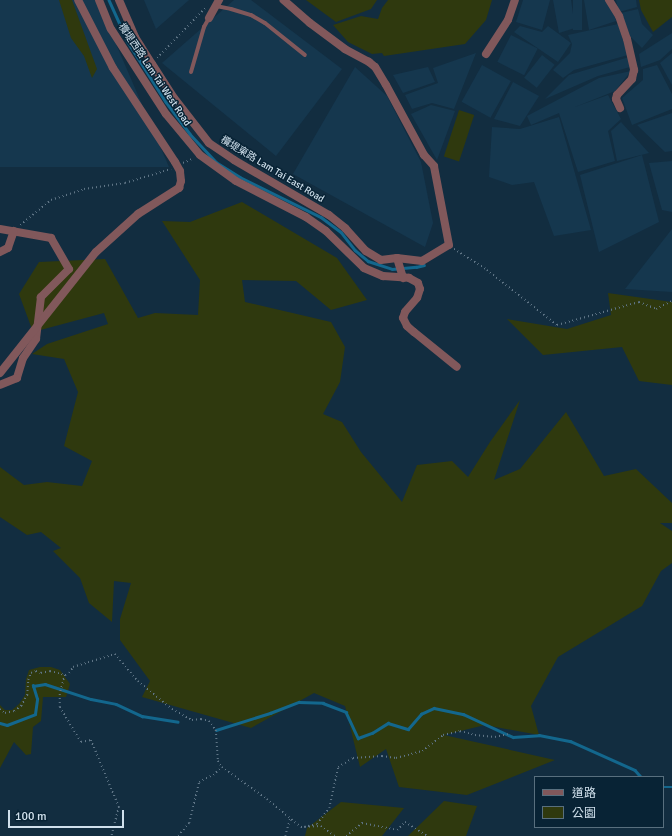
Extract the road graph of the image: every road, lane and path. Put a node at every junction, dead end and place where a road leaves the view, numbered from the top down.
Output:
1 (78, 0) edge
2 (99, 0) edge
3 (119, 0) edge
4 (284, 0) edge
5 (515, 0) edge
6 (609, 0) edge
7 (218, 3) edge
8 (207, 6) dead end
9 (209, 18) joint
10 (486, 54) dead end
11 (304, 55) dead end
12 (152, 64) junction
13 (191, 72) dead end
14 (620, 108) dead end
15 (200, 155) junction
16 (181, 164) dead end
17 (175, 167) dead end
18 (0, 228) edge
19 (14, 231) junction
20 (449, 245) junction
21 (0, 252) edge
22 (398, 262) junction
23 (403, 276) junction
24 (672, 300) edge
25 (457, 368) dead end
26 (0, 373) edge
27 (0, 385) edge
28 (65, 675) junction
29 (0, 709) edge
30 (508, 734) dead end
31 (222, 767) junction
32 (290, 819) junction
33 (302, 828) junction
34 (112, 836) edge
35 (178, 836) edge
36 (285, 836) edge
37 (335, 836) edge
38 (346, 836) edge
39 (427, 836) edge

1 - 26 street
2 - 15 street, 欖堤西路 Lam Tai West Road
3 - 12 street, 欖堤東路 Lam Tai East Road
4 - 20 street
5 - 10 street
6 - 14 street
7 - 9 street
7 - 11 lane
8 - 12 path
9 - 13 lane
12 - 22 street, 欖堤東路 Lam Tai East Road
15 - 16 path
15 - 23 street, 欖堤西路 Lam Tai West Road
17 - 19 path
18 - 19 street
19 - 21 street
19 - 27 street
20 - 22 street, 欖堤東路 Lam Tai East Road
20 - 24 path
22 - 23 street
23 - 25 street
28 - 29 path
28 - 31 path
28 - 34 path
30 - 33 path
31 - 32 path
31 - 35 path
32 - 33 path
32 - 36 path
33 - 37 path
38 - 39 path

